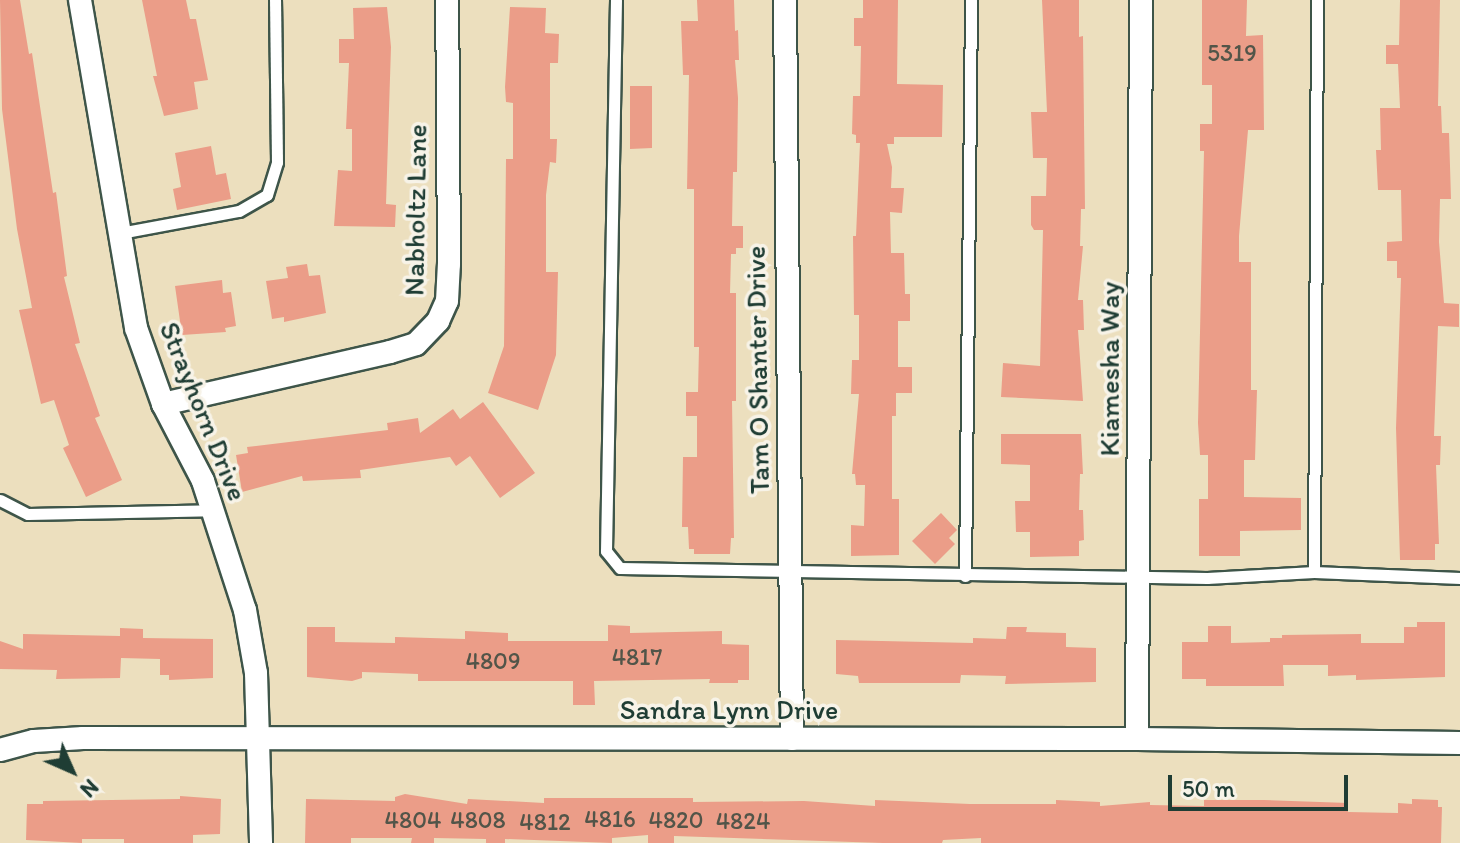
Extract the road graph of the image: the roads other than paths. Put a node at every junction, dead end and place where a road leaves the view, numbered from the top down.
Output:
1 (80, 0) edge
2 (275, 0) edge
3 (447, 0) edge
4 (616, 0) edge
5 (785, 0) edge
6 (971, 0) edge
7 (1141, 0) edge
8 (1317, 0) edge
9 (120, 233) junction
10 (163, 404) junction
11 (0, 500) edge
12 (212, 510) junction
13 (1314, 572) junction
14 (790, 574) junction
15 (965, 576) junction
16 (1138, 576) junction
17 (1460, 578) edge
18 (261, 739) junction
19 (792, 739) junction
20 (1137, 739) junction
21 (1460, 743) edge
22 (0, 750) edge
23 (261, 843) edge

1 - 9 street, Strayhorn Drive
2 - 9 lane
3 - 10 street, Nabholtz Lane
4 - 14 lane
5 - 14 street, Tam O Shanter Drive
6 - 15 lane
7 - 16 street, Kiamesha Way
8 - 13 lane
9 - 10 street, Strayhorn Drive
10 - 12 street, Strayhorn Drive
11 - 12 lane
12 - 18 street, Strayhorn Drive
13 - 16 lane
13 - 17 lane
14 - 15 lane
14 - 19 street, Tam O Shanter Drive
15 - 16 lane
16 - 20 street, Kiamesha Way
18 - 19 street, Sandra Lynn Drive
18 - 22 street, Sandra Lynn Drive
18 - 23 street, Strayhorn Drive
19 - 20 street, Sandra Lynn Drive
20 - 21 street, Sandra Lynn Drive

